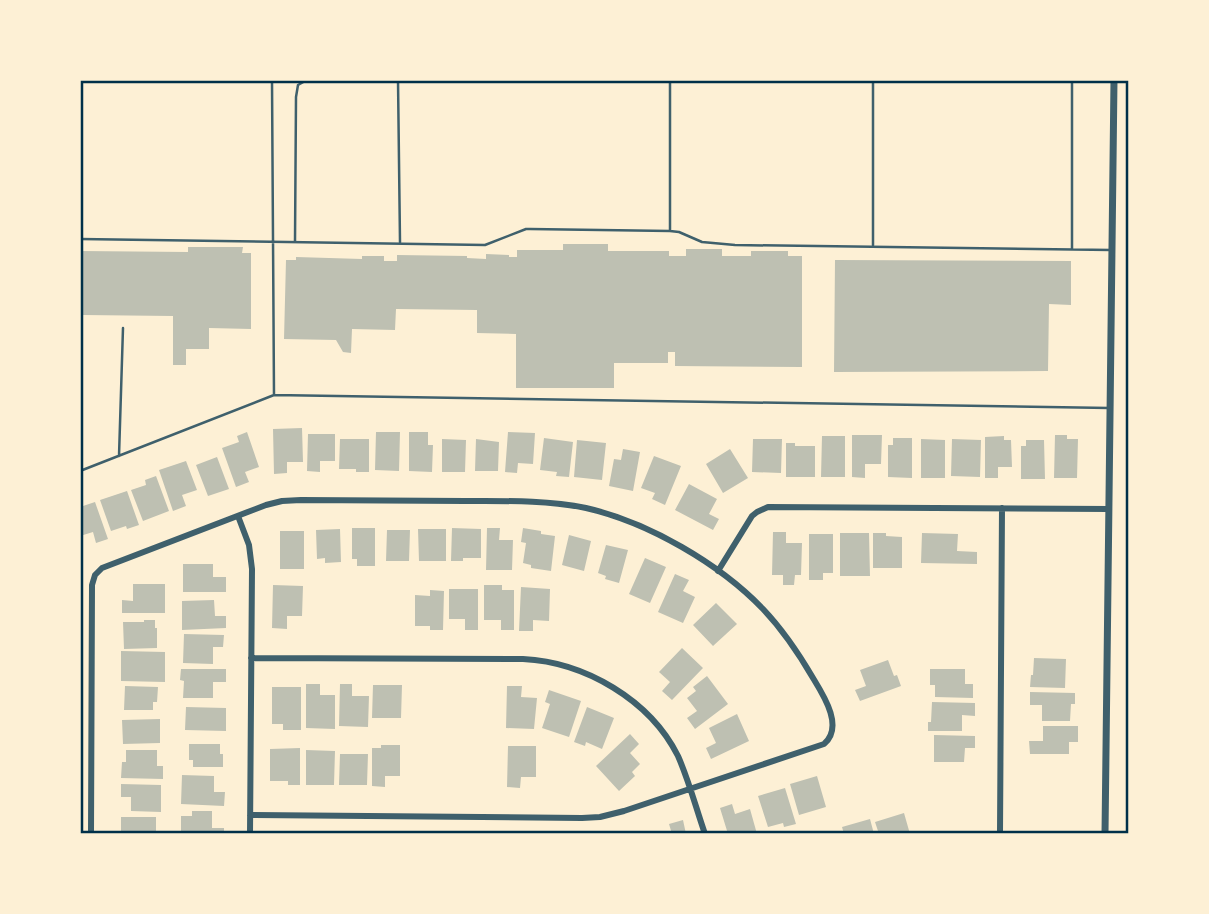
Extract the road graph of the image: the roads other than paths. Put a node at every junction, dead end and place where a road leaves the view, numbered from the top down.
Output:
1 (272, 80) edge
2 (307, 80) edge
3 (398, 80) edge
4 (670, 80) edge
5 (873, 80) edge
6 (1072, 80) edge
7 (1114, 80) edge
8 (670, 231) junction
9 (80, 239) edge
10 (273, 240) junction
11 (295, 241) junction
12 (400, 243) junction
13 (873, 246) junction
14 (1072, 249) junction
15 (1112, 250) junction
16 (123, 328) dead end
17 (274, 394) junction
18 (1110, 408) junction
19 (119, 456) junction
20 (80, 471) edge
21 (1002, 508) junction
22 (1109, 509) junction
23 (238, 516) junction
24 (718, 571) junction
25 (251, 658) junction
26 (690, 789) junction
27 (250, 815) junction
28 (91, 834) edge
29 (250, 834) edge
30 (705, 834) edge
31 (1000, 834) edge
32 (1105, 834) edge

1 - 10 lane
2 - 11 lane
3 - 12 lane
4 - 8 lane
5 - 13 lane
6 - 14 lane
7 - 15 street
8 - 12 lane
8 - 13 lane
9 - 10 lane
10 - 11 lane
10 - 17 lane
11 - 12 lane
13 - 14 lane
14 - 15 lane
15 - 18 street
16 - 19 lane
17 - 18 lane
17 - 19 lane
18 - 22 street
19 - 20 lane
21 - 22 street
21 - 24 street
21 - 31 street
22 - 32 street
23 - 24 street
23 - 25 street
23 - 28 street
24 - 26 street
25 - 26 street
25 - 27 street
26 - 27 street
26 - 30 street
27 - 29 street

